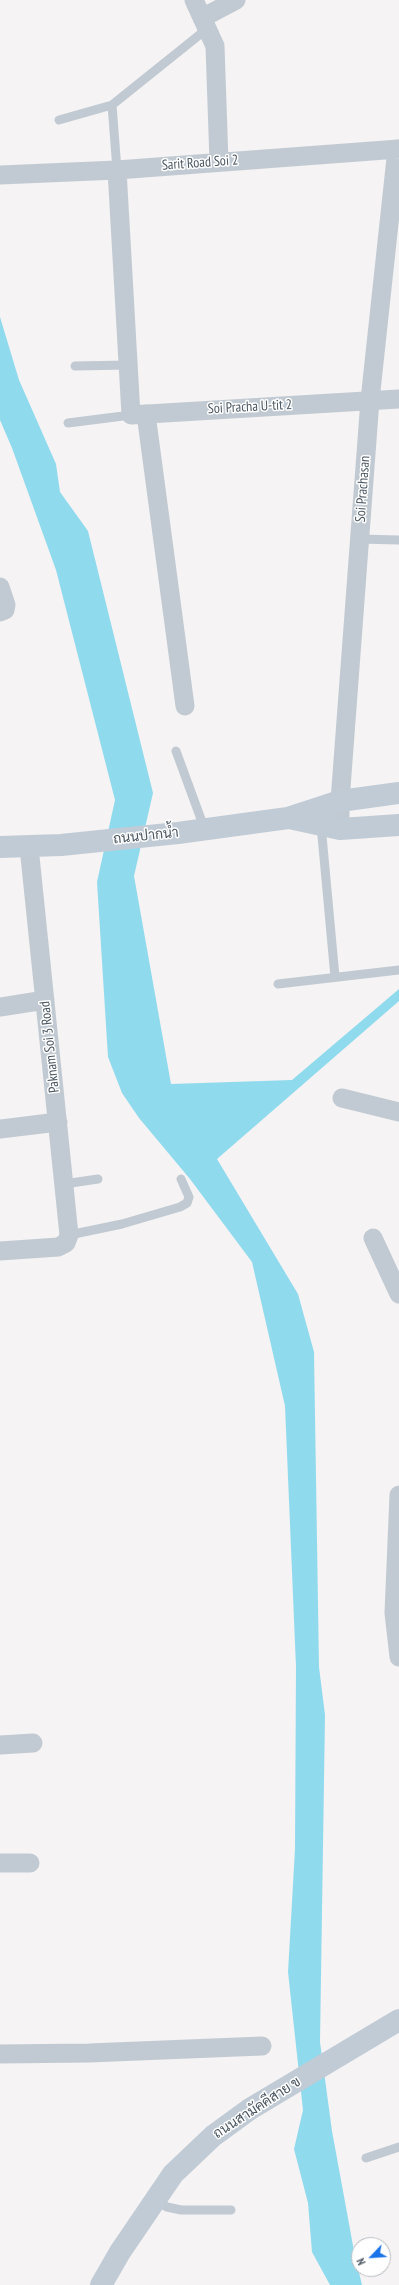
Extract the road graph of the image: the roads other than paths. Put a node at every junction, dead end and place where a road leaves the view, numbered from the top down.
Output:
1 (194, 0) edge
2 (236, 0) edge
3 (205, 23) junction
4 (112, 105) junction
5 (59, 120) dead end
6 (398, 149) edge
7 (219, 162) junction
8 (117, 170) junction
9 (0, 175) edge
10 (128, 365) junction
11 (75, 366) dead end
12 (399, 399) edge
13 (370, 400) junction
14 (139, 414) junction
15 (68, 423) dead end
16 (359, 540) junction
17 (399, 540) edge
18 (0, 587) edge
19 (0, 612) edge
20 (185, 706) dead end
21 (176, 751) dead end
22 (399, 793) edge
23 (330, 815) junction
24 (399, 825) edge
25 (205, 830) junction
26 (1, 847) edge
27 (29, 847) junction
28 (399, 970) edge
29 (335, 977) junction
30 (278, 984) dead end
31 (45, 1000) junction
32 (0, 1007) edge
33 (342, 1098) dead end
34 (399, 1112) edge
35 (58, 1122) junction
36 (0, 1129) edge
37 (98, 1179) dead end
38 (181, 1179) dead end
39 (64, 1184) junction
40 (373, 1238) dead end
41 (66, 1240) junction
42 (0, 1251) edge
43 (399, 1294) edge
44 (399, 1495) edge
45 (398, 1560) edge
46 (399, 1657) edge
47 (33, 1743) dead end
48 (0, 1745) edge
49 (0, 1863) edge
50 (30, 1863) dead end
51 (399, 2020) edge
52 (262, 2046) dead end
53 (0, 2054) edge
54 (399, 2147) edge
55 (366, 2158) dead end
56 (155, 2199) junction
57 (231, 2210) dead end
58 (101, 2285) edge

1 - 3 street
2 - 3 street
3 - 4 lane
3 - 7 street
4 - 5 lane
4 - 8 lane
6 - 7 street, Sarit Road Soi 2
6 - 13 street, Soi Prachasan
7 - 8 street, Sarit Road Soi 2
8 - 9 street, Sarit Road Soi 2
8 - 10 street
10 - 11 lane
10 - 14 street
12 - 13 street, Soi Pracha U-tit 2
13 - 14 street, Soi Pracha U-tit 2
13 - 16 street, Soi Prachasan
14 - 15 lane
14 - 20 street
16 - 17 lane
16 - 23 street, Soi Prachasan
18 - 19 street
21 - 25 lane
22 - 23 street, ถนนปากน้ำ
23 - 24 street, ถนนปากน้ำ
23 - 25 street, ถนนปากน้ำ
23 - 29 lane
25 - 27 street, ถนนปากน้ำ
26 - 27 street, ถนนปากน้ำ
27 - 31 street, Paknam Soi 3 Road
28 - 29 lane
29 - 30 lane
31 - 32 street
31 - 35 street, Paknam Soi 3 Road
33 - 34 street
35 - 36 street
35 - 39 street, Paknam Soi 3 Road
37 - 39 lane
38 - 41 lane
39 - 41 street, Paknam Soi 3 Road
40 - 43 street
41 - 42 street
44 - 45 street
45 - 46 street
47 - 48 street
49 - 50 street
51 - 56 street, ถนนสามัคคีสาย ข
52 - 53 street
54 - 55 lane
56 - 57 lane
56 - 58 street, ถนนสามัคคีสาย ข

